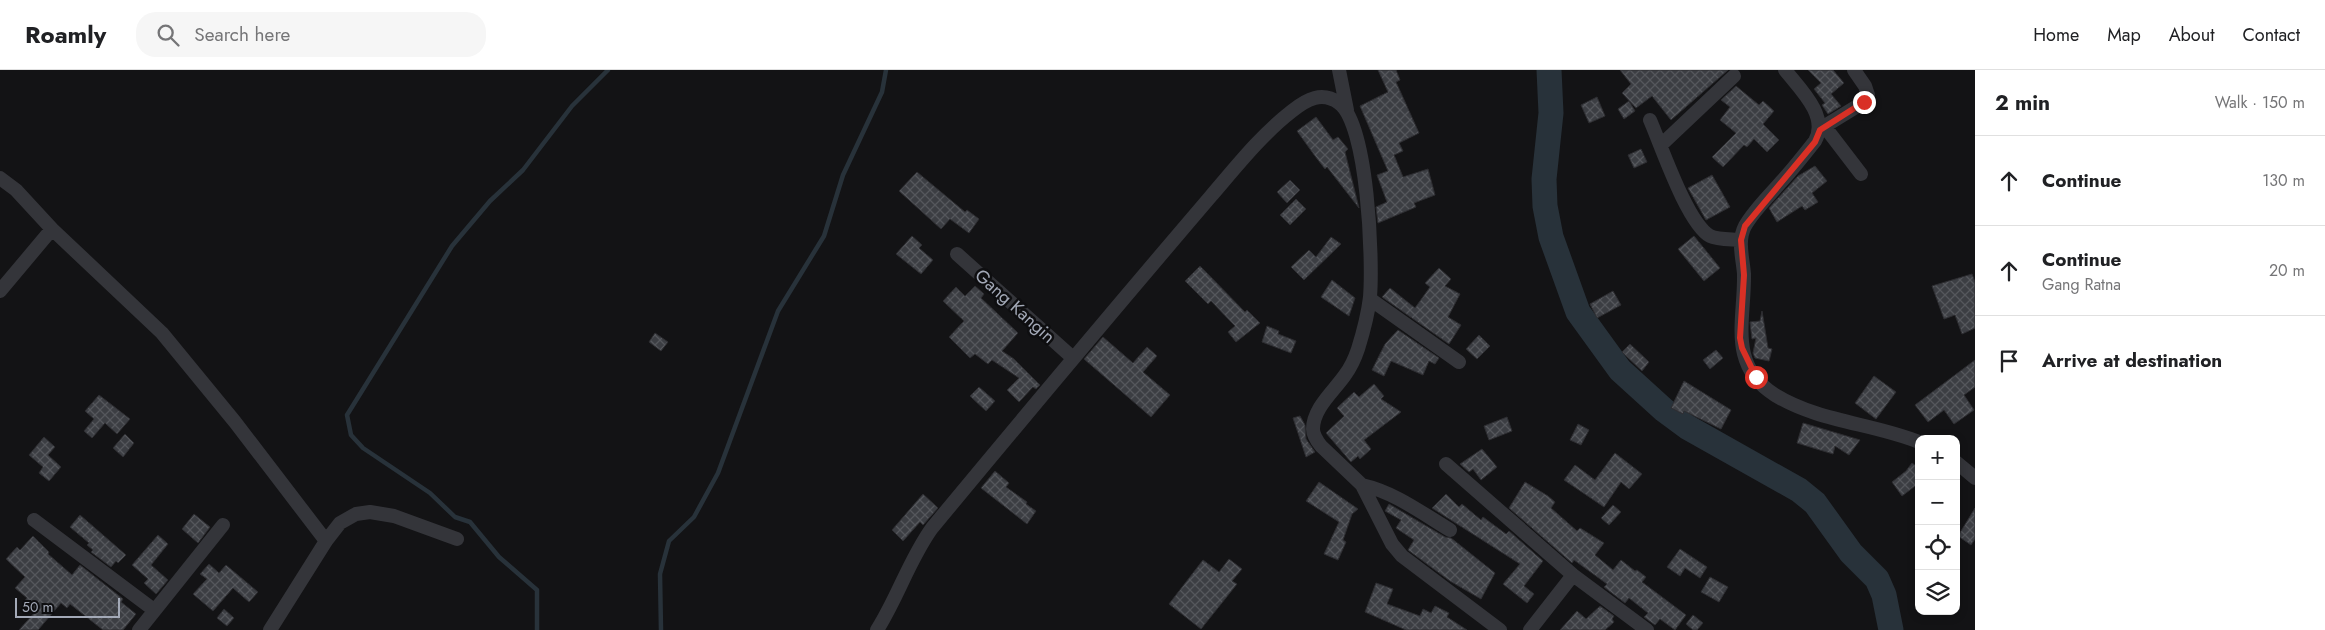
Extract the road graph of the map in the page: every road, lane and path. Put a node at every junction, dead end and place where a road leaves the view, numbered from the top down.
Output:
1 (1340, 70) edge
2 (1785, 70) edge
3 (1854, 70) edge
4 (1734, 76) dead end
5 (1347, 110) junction
6 (1650, 120) dead end
7 (1822, 128) junction
8 (1661, 146) junction
9 (1861, 174) dead end
10 (0, 178) edge
11 (52, 228) junction
12 (1741, 240) junction
13 (957, 254) dead end
14 (0, 291) edge
15 (1370, 299) junction
16 (1073, 358) junction
17 (1459, 362) dead end
18 (1915, 441) edge
19 (1446, 464) dead end
20 (1960, 465) edge
21 (1975, 478) edge
22 (1362, 485) junction
23 (34, 520) dead end
24 (223, 525) dead end
25 (1450, 530) dead end
26 (457, 539) dead end
27 (326, 541) junction
28 (1573, 574) junction
29 (154, 610) junction
30 (139, 630) edge
31 (270, 630) edge
32 (877, 630) edge
33 (1500, 630) edge
34 (1530, 630) edge
35 (1647, 630) edge

1 - 5 street
2 - 7 street
3 - 7 street
4 - 8 street
5 - 15 street
5 - 16 street
6 - 8 street
7 - 9 street
7 - 12 street
8 - 12 street
10 - 11 street
11 - 14 street
11 - 27 street
12 - 18 street
13 - 16 street, Gang Kangin
15 - 17 street
15 - 22 street
16 - 32 street
19 - 28 street
20 - 21 street
22 - 25 street
22 - 33 street
23 - 29 street
24 - 29 street
26 - 27 street
27 - 31 street
28 - 34 street
28 - 35 street
29 - 30 street

